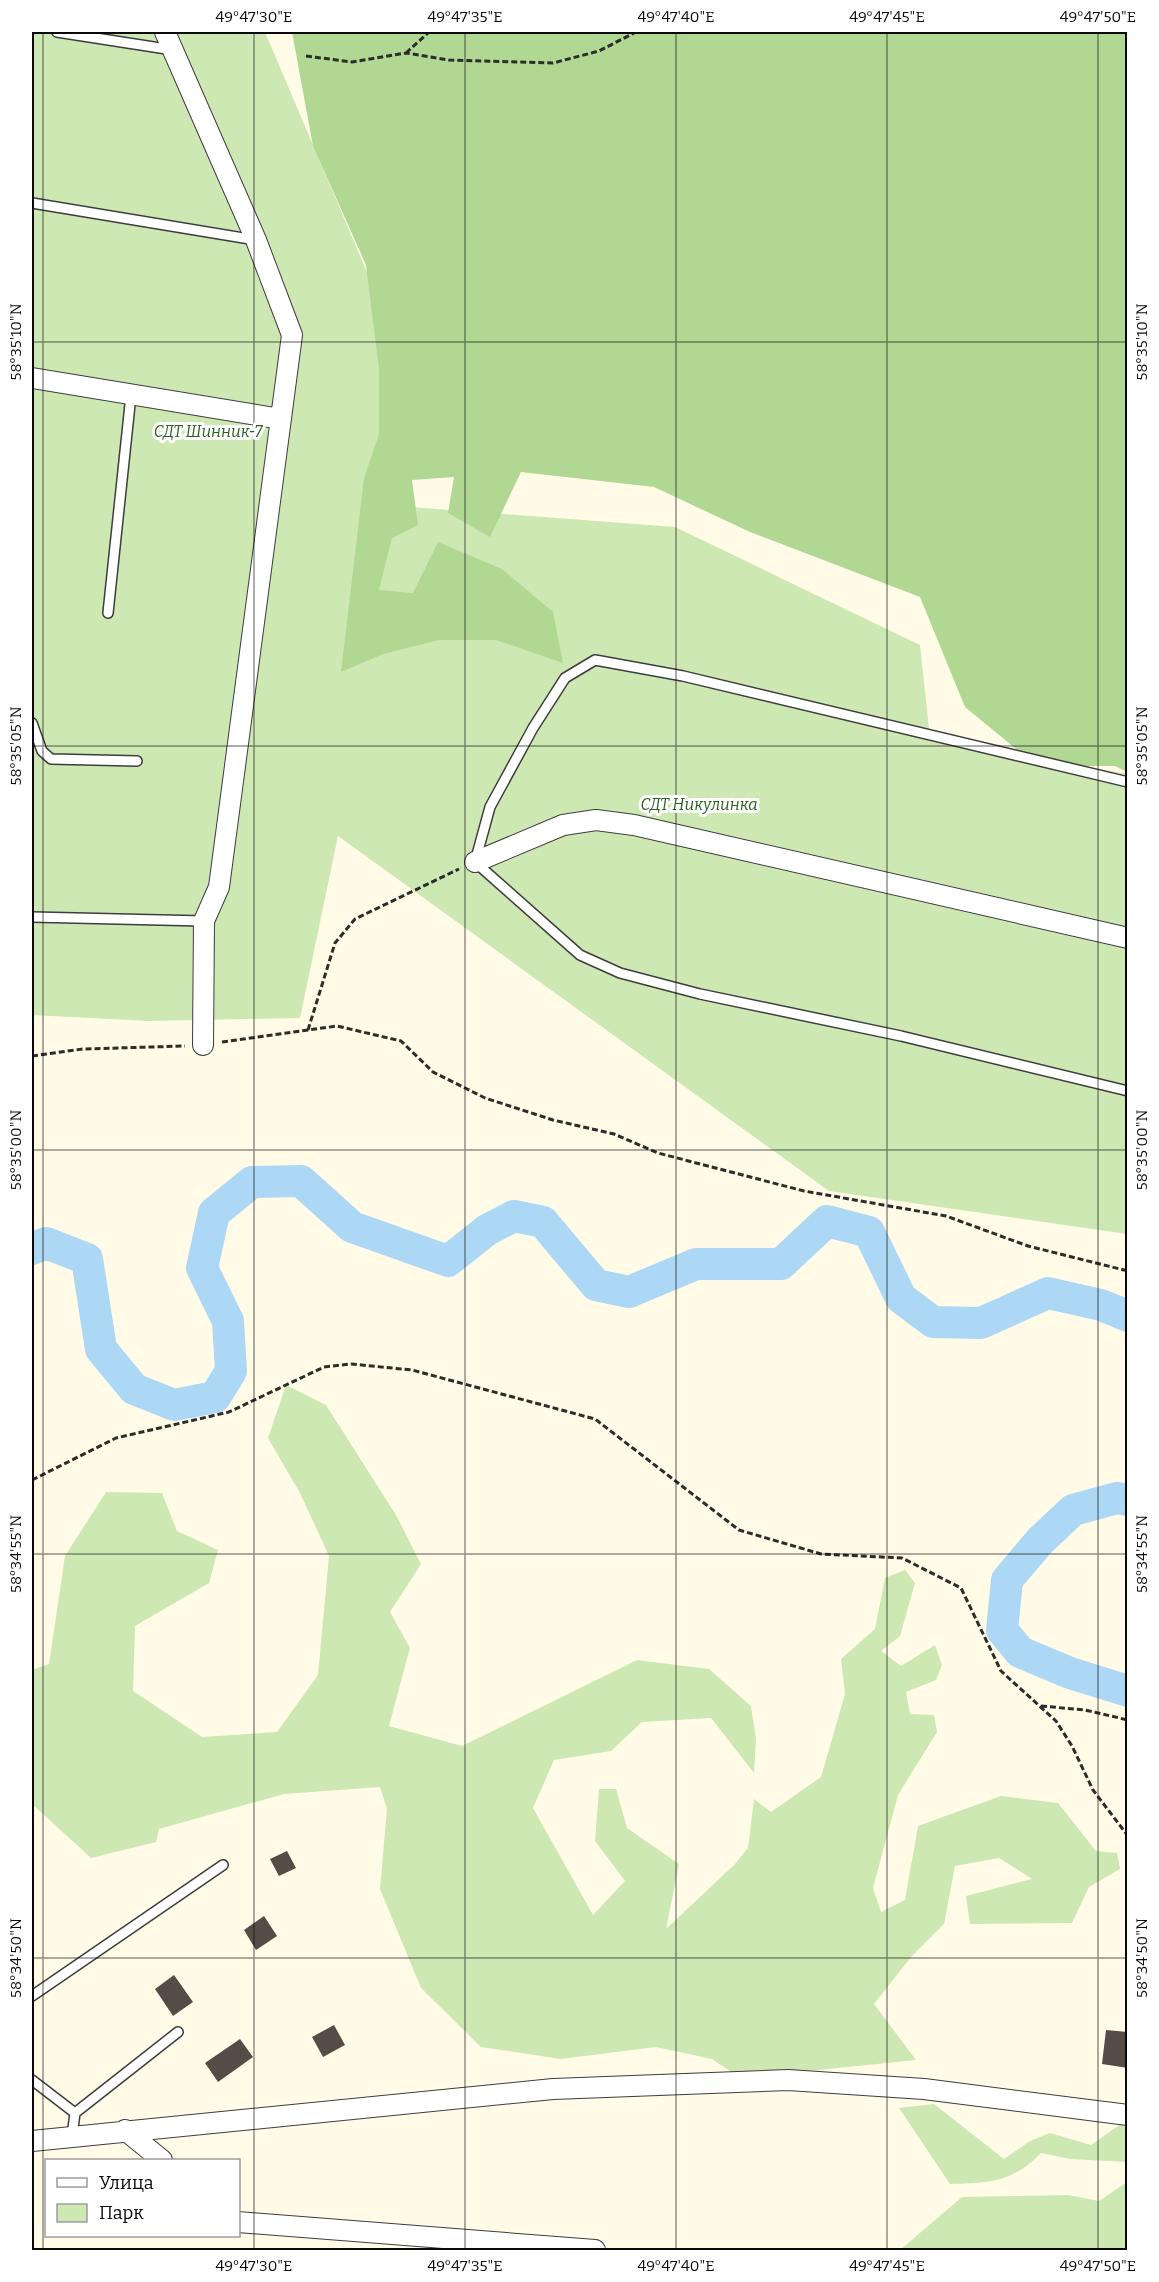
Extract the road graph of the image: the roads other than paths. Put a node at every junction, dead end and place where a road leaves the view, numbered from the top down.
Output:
1 (57, 32) edge
2 (165, 32) edge
3 (173, 50) junction
4 (32, 202) edge
5 (256, 240) junction
6 (32, 378) edge
7 (131, 395) junction
8 (281, 419) junction
9 (108, 613) dead end
10 (32, 723) edge
11 (137, 761) dead end
12 (1128, 782) edge
13 (475, 862) junction
14 (32, 917) edge
15 (204, 921) junction
16 (1128, 938) edge
17 (202, 1045) road end
18 (1128, 1091) edge
19 (223, 1865) dead end
20 (32, 1996) edge
21 (178, 2032) dead end
22 (32, 2080) edge
23 (75, 2113) junction
24 (1128, 2115) edge
25 (126, 2130) junction
26 (72, 2136) junction
27 (32, 2141) edge
28 (161, 2159) edge
29 (240, 2223) edge
30 (595, 2250) edge

1 - 3 lane
2 - 3 street
3 - 5 street
4 - 5 lane
5 - 8 street
6 - 7 street
7 - 8 street
7 - 9 lane
8 - 15 street
10 - 11 lane
12 - 13 lane
13 - 16 street
13 - 18 lane
14 - 15 lane
15 - 17 street
19 - 20 lane
21 - 23 lane
22 - 23 lane
23 - 26 lane
24 - 25 street
25 - 26 street
25 - 28 street
26 - 27 street
29 - 30 street

